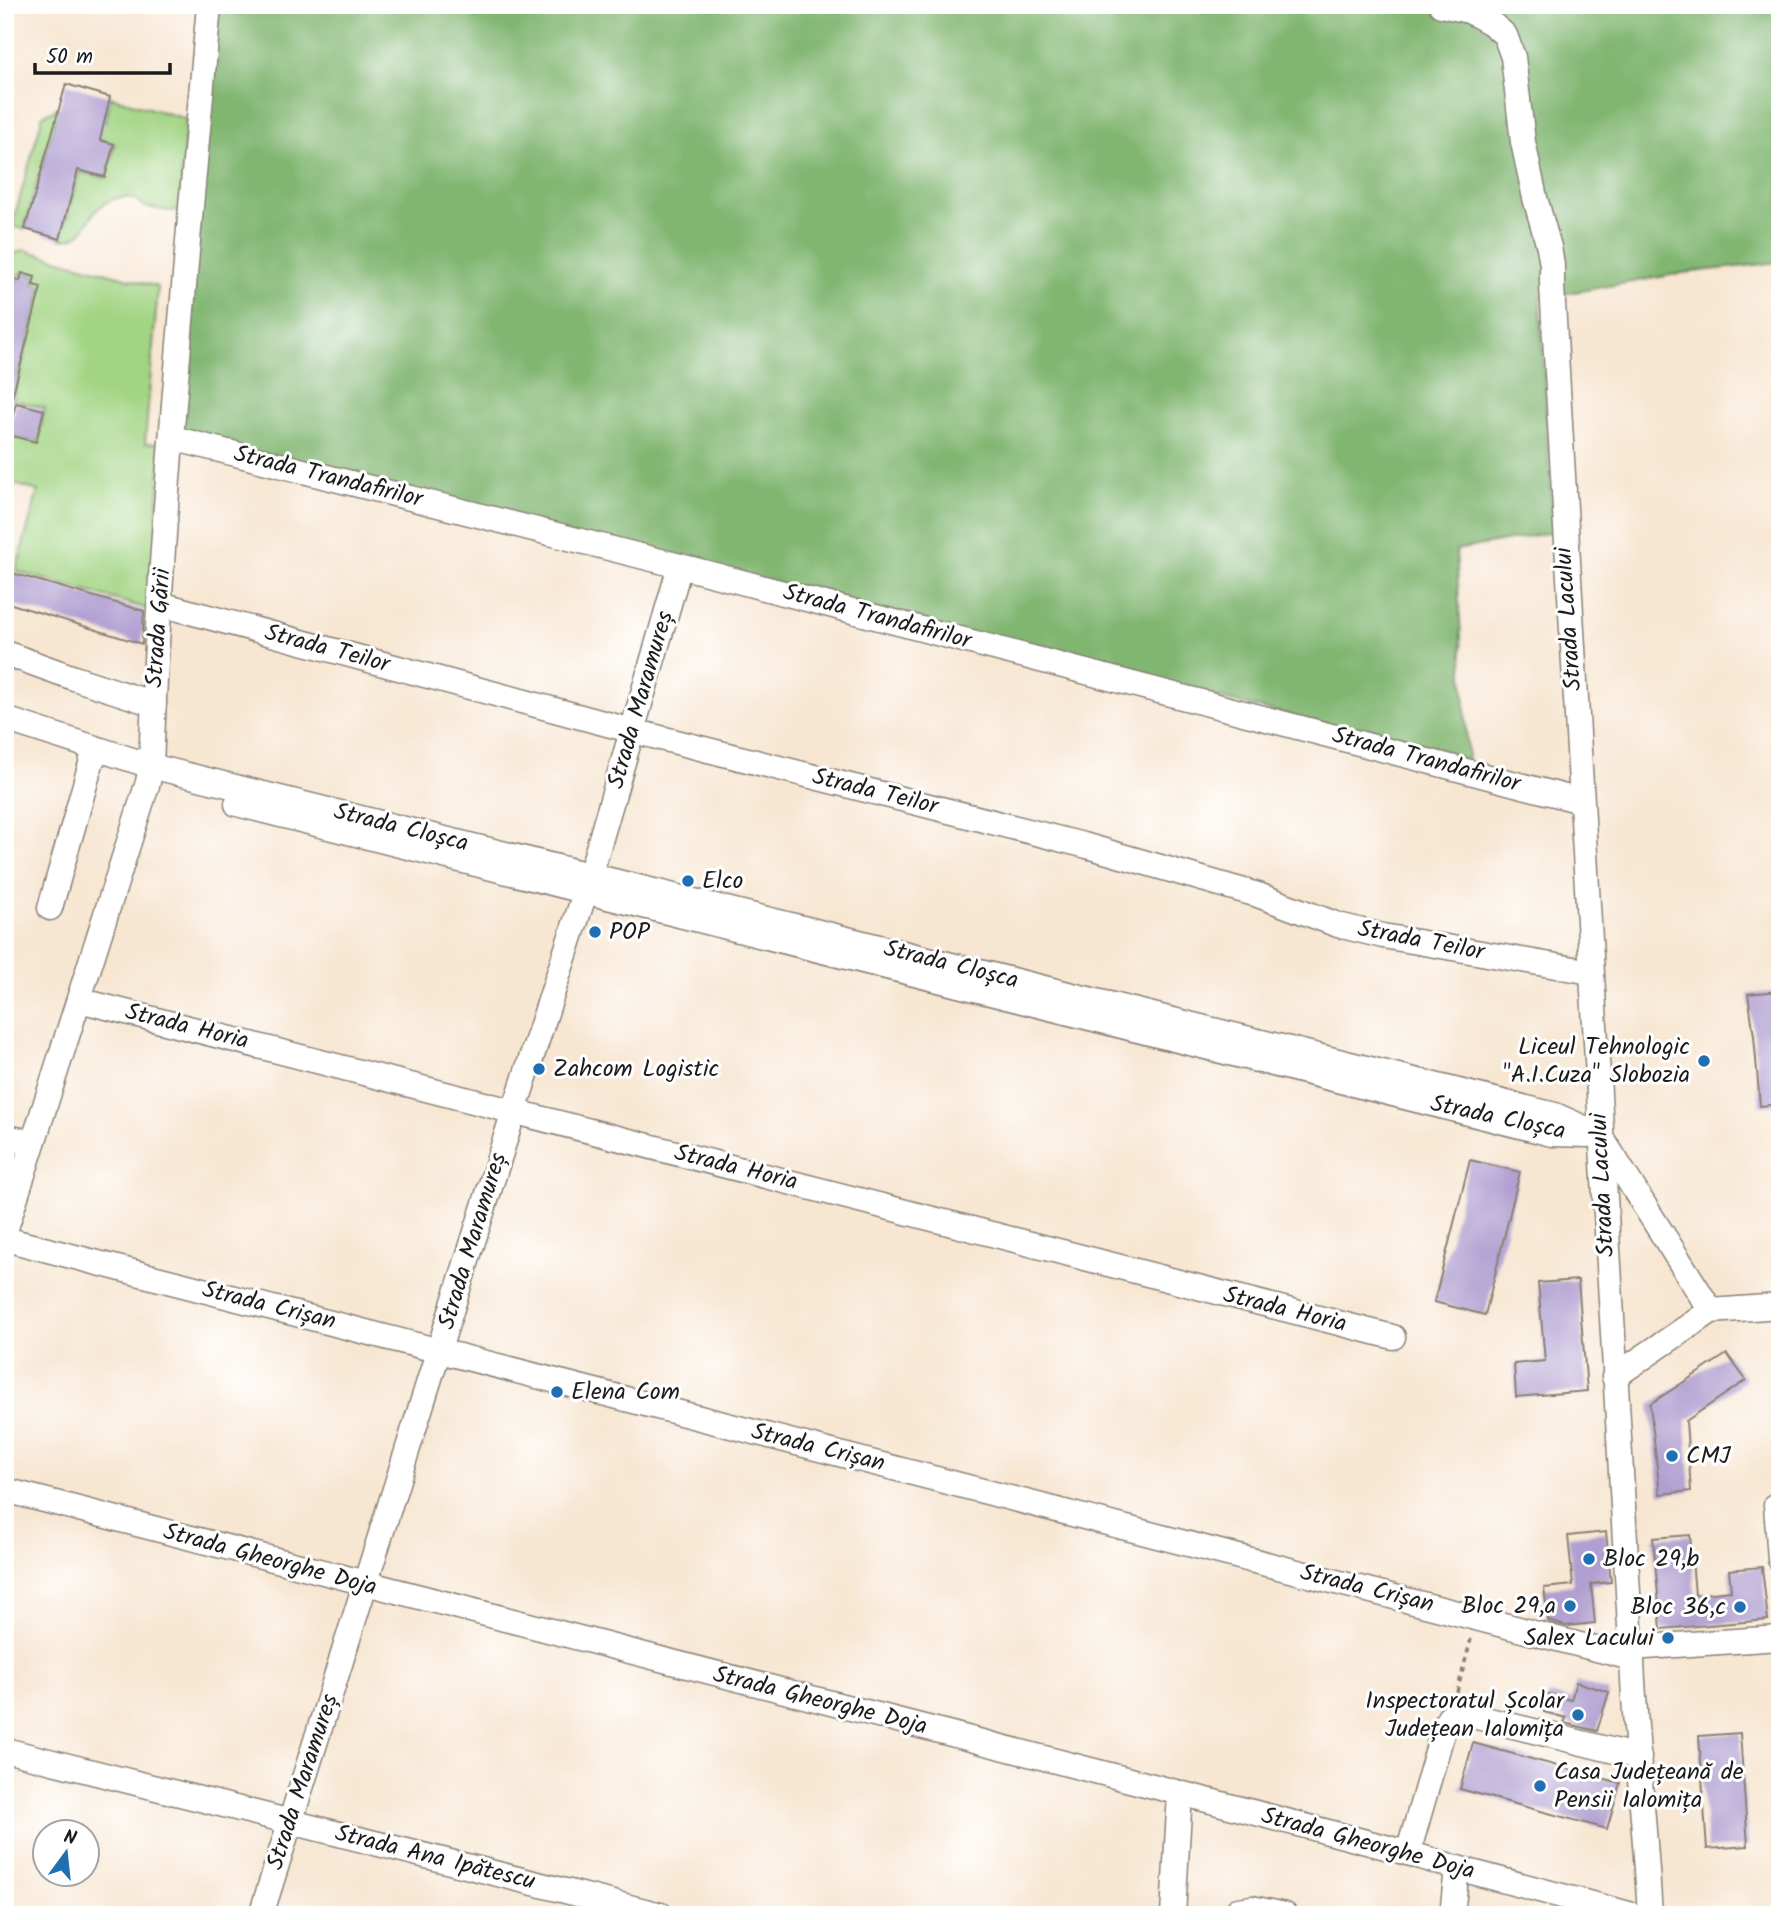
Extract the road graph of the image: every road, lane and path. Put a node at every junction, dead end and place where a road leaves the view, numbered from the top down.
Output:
1 (209, 5) edge
2 (1441, 5) edge
3 (172, 438) junction
4 (680, 566) junction
5 (160, 604) junction
6 (5, 653) edge
7 (154, 704) junction
8 (5, 719) edge
9 (633, 731) junction
10 (95, 749) junction
11 (150, 774) junction
12 (1581, 801) junction
13 (587, 884) junction
14 (50, 908) dead end
15 (1591, 972) junction
16 (79, 1000) junction
17 (514, 1111) junction
18 (1601, 1135) junction
19 (5, 1137) edge
20 (33, 1142) junction
21 (5, 1231) edge
22 (5, 1239) edge
23 (1780, 1306) edge
24 (1711, 1311) junction
25 (1393, 1337) dead end
26 (439, 1349) junction
27 (1614, 1377) junction
28 (5, 1490) edge
29 (1780, 1505) edge
30 (1780, 1559) edge
31 (365, 1584) junction
32 (1476, 1618) junction
33 (1780, 1638) edge
34 (1631, 1653) junction
35 (1451, 1715) junction
36 (5, 1750) edge
37 (1639, 1757) junction
38 (1180, 1793) junction
39 (290, 1821) junction
40 (1408, 1853) junction
41 (1457, 1868) junction
42 (261, 1915) edge
43 (662, 1915) edge
44 (1173, 1915) edge
45 (1235, 1915) edge
46 (1285, 1915) edge
47 (1452, 1915) edge
48 (1633, 1915) edge
49 (1650, 1915) edge

1 - 3 street, Strada Gării
2 - 12 street, Strada Lacului
3 - 4 street, Strada Trandafirilor
3 - 5 street, Strada Gării
4 - 9 street, Strada Maramureș
4 - 12 street, Strada Trandafirilor
5 - 7 street, Strada Gării
5 - 9 street, Strada Teilor
6 - 7 street
7 - 11 street, Strada Gării
8 - 10 street, Strada Cloșca
9 - 13 street, Strada Maramureș
9 - 15 street, Strada Teilor
10 - 11 street, Strada Cloșca
10 - 14 street
11 - 13 street, Strada Cloșca
11 - 16 street, Strada Gării
12 - 15 street, Strada Lacului
13 - 17 street, Strada Maramureș
13 - 18 street, Strada Cloșca
15 - 18 street, Strada Lacului
16 - 17 street, Strada Horia
16 - 20 street, Strada Gării
17 - 25 street, Strada Horia
17 - 26 street, Strada Maramureș
18 - 24 street
18 - 27 street, Strada Lacului
19 - 20 street
20 - 21 street, Strada Gării
22 - 26 street, Strada Crișan
23 - 24 street
24 - 27 street
26 - 31 street, Strada Maramureș
26 - 32 street, Strada Crișan
27 - 34 street, Strada Lacului
28 - 31 street, Strada Gheorghe Doja
29 - 30 street
31 - 38 street, Strada Gheorghe Doja
31 - 39 street, Strada Maramureș
32 - 34 street, Strada Crișan
32 - 35 path
33 - 34 street, Strada Crișan
34 - 37 street, Strada Lacului
35 - 37 street
35 - 40 street
36 - 39 street, Strada Ana Ipătescu
37 - 49 street, Strada Lacului
38 - 40 street, Strada Gheorghe Doja
38 - 44 street
39 - 42 street, Strada Maramureș
39 - 43 street, Strada Ana Ipătescu
40 - 41 street, Strada Gheorghe Doja
41 - 47 street
41 - 48 street, Strada Gheorghe Doja
45 - 46 street

